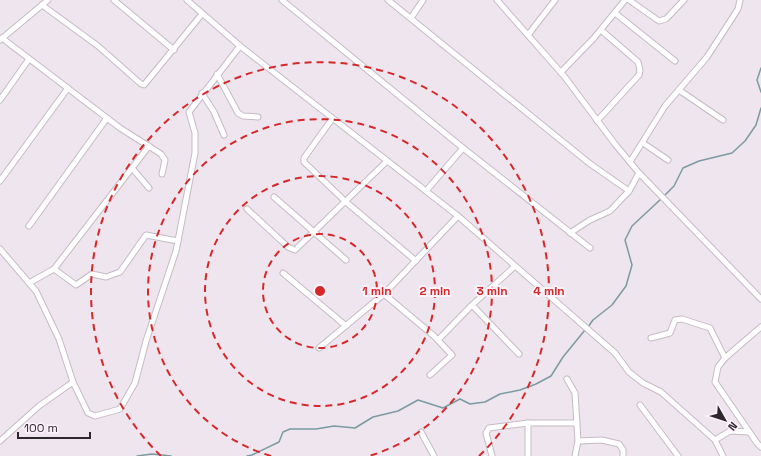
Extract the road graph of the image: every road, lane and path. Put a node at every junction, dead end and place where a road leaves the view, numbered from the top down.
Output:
1 (48, 0) edge
2 (114, 0) edge
3 (187, 0) edge
4 (282, 0) edge
5 (388, 0) edge
6 (423, 0) edge
7 (497, 0) edge
8 (555, 0) edge
9 (626, 0) edge
10 (629, 0) edge
11 (684, 0) edge
12 (740, 0) edge
13 (42, 5) junction
14 (615, 13) junction
15 (202, 14) junction
16 (411, 18) junction
17 (601, 30) junction
18 (528, 35) junction
19 (1, 39) edge
20 (240, 46) junction
21 (174, 50) junction
22 (29, 59) junction
23 (675, 61) dead end
24 (560, 72) junction
25 (217, 74) junction
26 (68, 88) junction
27 (679, 90) junction
28 (202, 93) junction
29 (0, 100) edge
30 (258, 117) dead end
31 (107, 118) junction
32 (332, 119) junction
33 (723, 120) dead end
34 (598, 121) junction
35 (224, 135) dead end
36 (643, 143) junction
37 (149, 146) junction
38 (463, 148) junction
39 (668, 160) dead end
40 (387, 161) junction
41 (630, 162) junction
42 (132, 168) junction
43 (639, 173) junction
44 (162, 174) dead end
45 (0, 181) edge
46 (149, 188) dead end
47 (426, 191) junction
48 (629, 191) junction
49 (274, 197) dead end
50 (346, 202) junction
51 (247, 209) dead end
52 (458, 216) junction
53 (29, 226) dead end
54 (314, 231) junction
55 (570, 233) junction
56 (178, 241) junction
57 (590, 248) dead end
58 (0, 249) edge
59 (3, 257) edge
60 (346, 260) dead end
61 (416, 261) junction
62 (514, 267) junction
63 (54, 269) junction
64 (283, 273) dead end
65 (29, 283) junction
66 (384, 294) junction
67 (761, 299) edge
68 (472, 305) junction
69 (346, 326) junction
70 (761, 327) edge
71 (651, 338) dead end
72 (438, 340) junction
73 (319, 348) dead end
74 (519, 354) dead end
75 (725, 358) junction
76 (430, 375) dead end
77 (567, 379) dead end
78 (73, 382) junction
79 (640, 405) dead end
80 (528, 423) junction
81 (576, 423) junction
82 (421, 432) dead end
83 (749, 432) junction
84 (715, 440) junction
85 (0, 441) edge
86 (578, 441) junction
87 (761, 447) edge
88 (433, 456) edge
89 (492, 456) edge
90 (528, 456) edge
91 (575, 456) edge
92 (623, 456) edge
93 (678, 456) edge
94 (723, 456) edge

1 - 13 street
2 - 21 street
3 - 15 street
4 - 38 street
5 - 16 street
6 - 16 street
7 - 18 street
8 - 18 street
9 - 14 street
10 - 11 street
12 - 27 street
13 - 19 street
13 - 21 street
14 - 17 street
14 - 23 street
15 - 20 street
15 - 21 street
16 - 48 street
17 - 24 street
17 - 34 street
18 - 24 street
19 - 22 street
20 - 25 street
20 - 32 street
22 - 26 street
22 - 29 street
24 - 34 street
25 - 28 street
25 - 30 street
26 - 31 street
26 - 45 street
27 - 33 street
27 - 36 street
28 - 35 street
28 - 56 street
31 - 37 street
31 - 53 street
32 - 40 street
32 - 50 street
34 - 41 street
36 - 39 street
36 - 41 street
37 - 42 street
37 - 44 street
38 - 47 street
38 - 55 street
40 - 47 street
40 - 50 street
41 - 43 street
42 - 46 street
42 - 63 street
43 - 48 street
43 - 67 street
47 - 52 street
48 - 55 street
49 - 54 street
50 - 54 street
50 - 61 street
51 - 54 street
52 - 61 street
52 - 62 street
54 - 60 street
55 - 57 street
56 - 63 street
56 - 78 street
58 - 59 street
59 - 65 street
61 - 66 street
62 - 68 street
62 - 84 street
63 - 65 street
64 - 69 street
65 - 78 street
66 - 69 street
66 - 72 street
68 - 72 street
68 - 74 street
69 - 73 street
70 - 75 street
71 - 75 street
72 - 76 street
75 - 83 street
77 - 81 street
78 - 85 street
79 - 93 street
80 - 81 street
80 - 89 street
80 - 90 street
81 - 86 street
82 - 88 street
83 - 84 street
83 - 87 street
84 - 94 street
86 - 91 street
86 - 92 street

